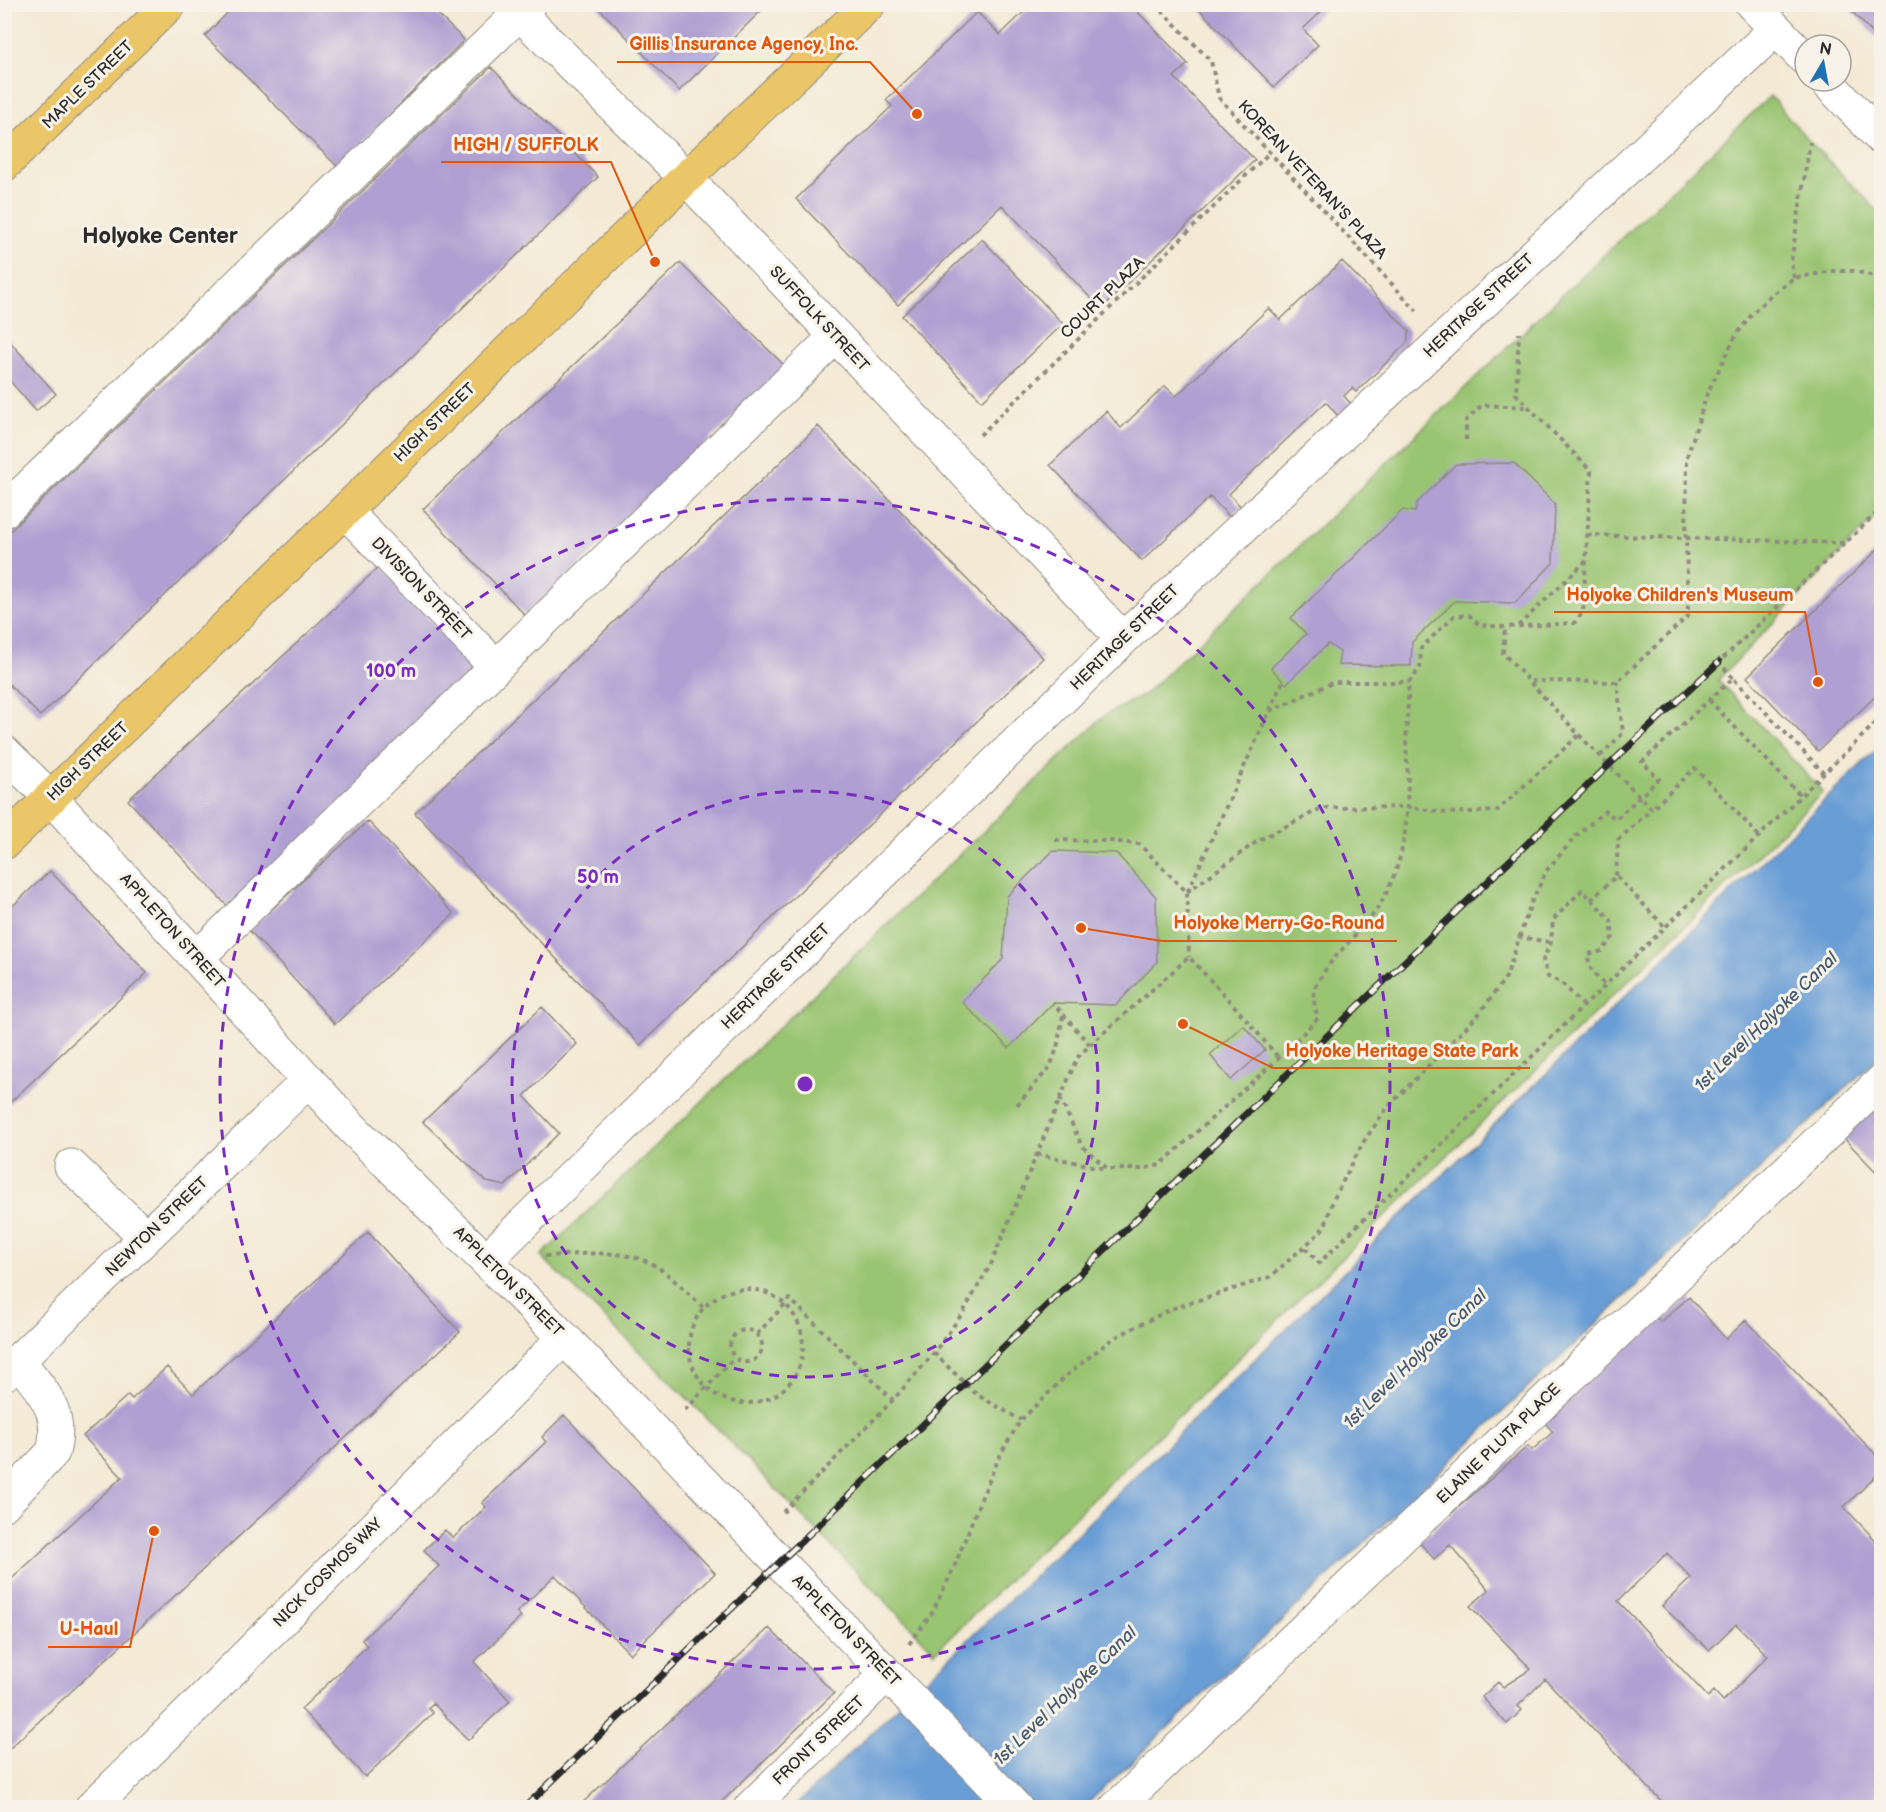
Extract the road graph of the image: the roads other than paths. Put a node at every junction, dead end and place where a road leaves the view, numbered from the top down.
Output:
1 (170, 4) edge
2 (868, 4) edge
3 (1752, 4) edge
4 (519, 8) edge
5 (1776, 29) junction
6 (1793, 47) edge
7 (1837, 93) edge
8 (1881, 139) edge
9 (7, 158) edge
10 (686, 178) junction
11 (836, 336) junction
12 (345, 511) junction
13 (4, 512) edge
14 (1123, 639) junction
15 (496, 667) junction
16 (4, 752) edge
17 (51, 798) junction
18 (4, 843) edge
19 (197, 958) junction
20 (309, 1080) junction
21 (1881, 1081) edge
22 (71, 1166) dead end
23 (146, 1237) junction
24 (486, 1260) junction
25 (564, 1338) junction
26 (11, 1367) edge
27 (4, 1504) edge
28 (894, 1681) junction
29 (91, 1808) edge
30 (750, 1808) edge
31 (1017, 1808) edge
32 (1116, 1808) edge

1 - 9 main road, MAPLE STREET
2 - 10 main road, HIGH STREET
3 - 5 street
4 - 10 street, SUFFOLK STREET
4 - 13 street
5 - 6 street
5 - 14 street, HERITAGE STREET
7 - 8 street
10 - 11 street, SUFFOLK STREET
10 - 12 main road, HIGH STREET
11 - 14 street, SUFFOLK STREET
11 - 15 street
12 - 15 street, DIVISION STREET
12 - 17 main road, HIGH STREET
14 - 24 street, HERITAGE STREET
15 - 19 street
16 - 17 street, APPLETON STREET
17 - 18 main road, HIGH STREET
17 - 19 street, APPLETON STREET
19 - 20 street, APPLETON STREET
20 - 23 street, NEWTON STREET
20 - 24 street, APPLETON STREET
21 - 32 street, ELAINE PLUTA PLACE
22 - 23 street
23 - 26 street, NEWTON STREET
24 - 25 street, APPLETON STREET
25 - 28 street, APPLETON STREET
25 - 29 street, NICK COSMOS WAY
26 - 27 street
28 - 30 street, FRONT STREET
28 - 31 street, APPLETON STREET

